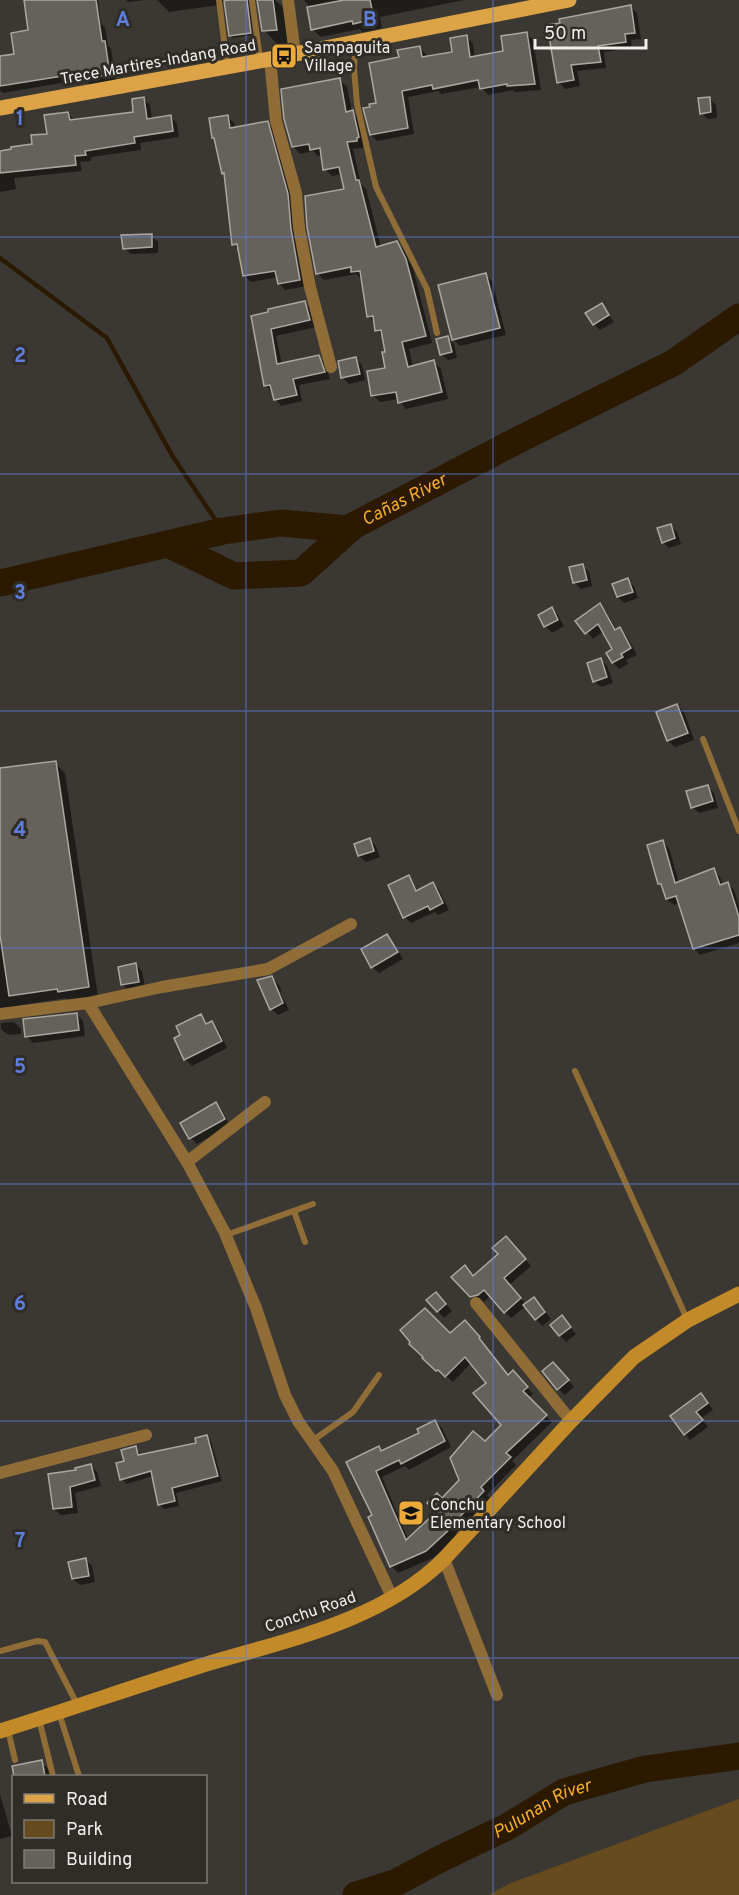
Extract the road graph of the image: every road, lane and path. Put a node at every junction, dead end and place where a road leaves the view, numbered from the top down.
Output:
1 (219, 0) edge
2 (252, 0) edge
3 (288, 0) edge
4 (570, 0) edge
5 (356, 42) junction
6 (295, 54) junction
7 (265, 60) junction
8 (228, 67) junction
9 (0, 108) edge
10 (437, 333) dead end
11 (331, 367) dead end
12 (703, 739) dead end
13 (739, 831) edge
14 (351, 924) dead end
15 (88, 1004) junction
16 (0, 1014) edge
17 (575, 1071) dead end
18 (265, 1102) dead end
19 (187, 1162) junction
20 (313, 1204) dead end
21 (294, 1211) junction
22 (226, 1235) junction
23 (305, 1242) dead end
24 (739, 1294) edge
25 (476, 1303) dead end
26 (688, 1320) junction
27 (379, 1375) dead end
28 (571, 1420) junction
29 (146, 1435) dead end
30 (311, 1441) junction
31 (0, 1473) edge
32 (444, 1559) junction
33 (392, 1597) junction
34 (0, 1651) edge
35 (497, 1695) dead end
36 (78, 1706) junction
37 (59, 1712) junction
38 (39, 1719) junction
39 (4, 1730) edge
40 (15, 1760) dead end
41 (53, 1775) edge
42 (79, 1775) edge

1 - 8 lane
2 - 7 lane
3 - 6 street
4 - 5 main road, Trece Martires-Indang Road
5 - 6 main road, Trece Martires-Indang Road
5 - 10 lane
6 - 7 main road, Trece Martires-Indang Road
7 - 8 main road, Trece Martires-Indang Road
7 - 11 street
8 - 9 main road, Trece Martires-Indang Road
12 - 13 lane
14 - 15 street
15 - 16 street
15 - 19 street
17 - 26 lane
18 - 19 street
19 - 22 street
20 - 21 lane
21 - 22 lane
21 - 23 lane
22 - 30 street
24 - 26 main road, Conchu Road
25 - 28 street
26 - 28 main road, Conchu Road
27 - 30 lane
28 - 32 main road, Conchu Road
29 - 31 street
30 - 33 street
32 - 33 main road, Conchu Road
32 - 35 street
33 - 36 main road, Conchu Road
34 - 36 lane
36 - 37 main road, Conchu Road
37 - 38 main road, Conchu Road
37 - 42 lane
38 - 39 main road, Conchu Road
38 - 41 lane
39 - 40 lane

